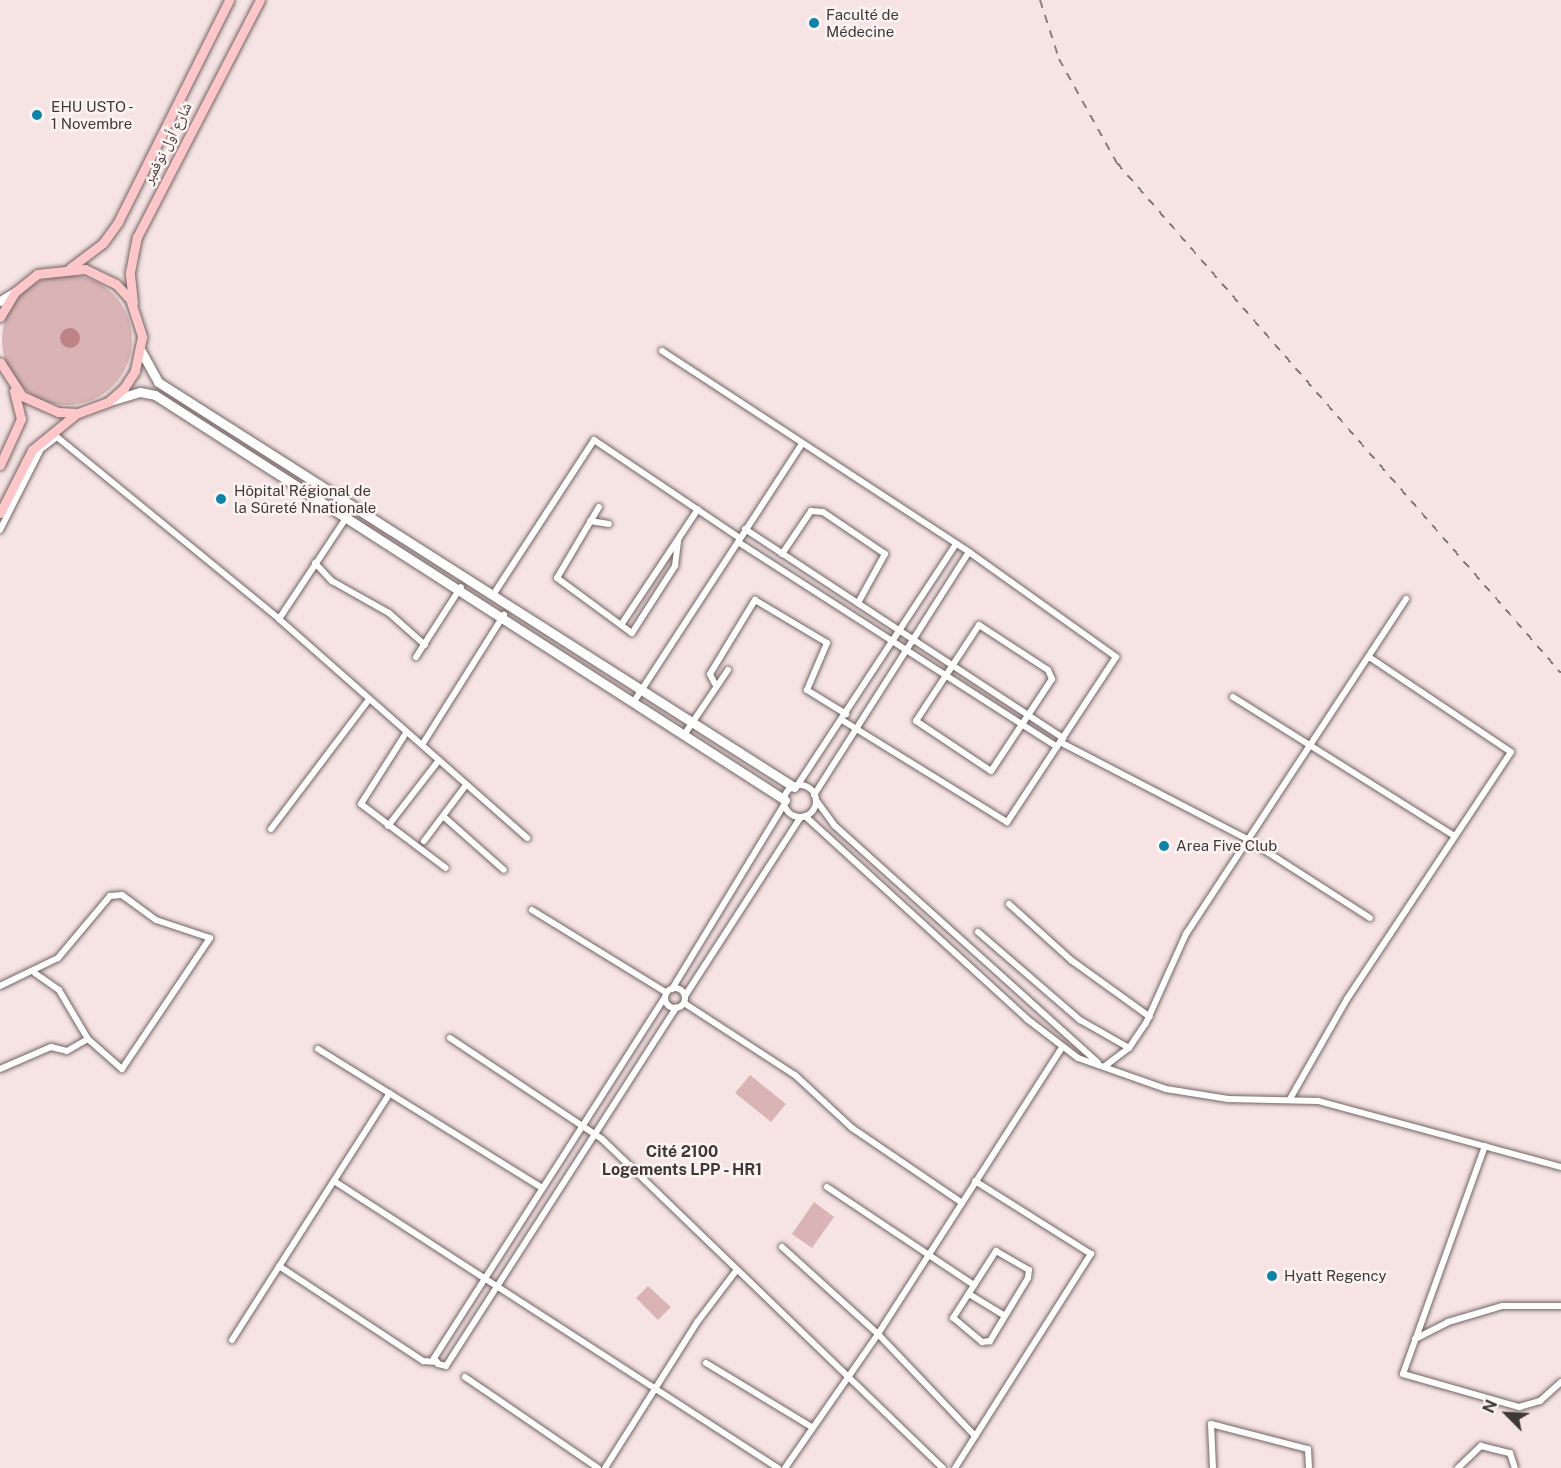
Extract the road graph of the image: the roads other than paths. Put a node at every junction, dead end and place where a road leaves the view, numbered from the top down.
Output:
1 (228, 0) edge
2 (260, 0) edge
3 (70, 268) junction
4 (15, 292) junction
5 (0, 301) edge
6 (134, 308) junction
7 (0, 317) edge
8 (141, 351) junction
9 (662, 351) dead end
10 (0, 362) edge
11 (9, 381) junction
12 (108, 402) junction
13 (78, 413) junction
14 (802, 444) junction
15 (0, 465) edge
16 (292, 474) junction
17 (599, 507) dead end
18 (698, 509) junction
19 (0, 513) edge
20 (348, 514) junction
21 (364, 519) junction
22 (590, 521) junction
23 (609, 524) dead end
24 (745, 529) junction
25 (0, 530) edge
26 (678, 540) junction
27 (739, 540) junction
28 (956, 544) junction
29 (969, 552) junction
30 (782, 554) junction
31 (315, 563) junction
32 (461, 587) junction
33 (493, 595) junction
34 (1406, 599) dead end
35 (858, 603) junction
36 (504, 615) junction
37 (279, 619) junction
38 (621, 625) junction
39 (900, 631) junction
40 (913, 639) junction
41 (893, 642) junction
42 (425, 645) junction
43 (905, 650) junction
44 (416, 657) dead end
45 (1369, 657) junction
46 (951, 664) junction
47 (728, 670) dead end
48 (944, 675) junction
49 (715, 684) junction
50 (641, 690) junction
51 (1233, 697) dead end
52 (635, 700) junction
53 (367, 702) junction
54 (844, 717) junction
55 (1031, 717) junction
56 (693, 721) junction
57 (1025, 726) junction
58 (855, 728) junction
59 (686, 732) junction
60 (406, 733) junction
61 (1060, 742) junction
62 (422, 745) junction
63 (1312, 746) junction
64 (439, 760) junction
65 (466, 785) junction
66 (795, 786) junction
67 (815, 797) junction
68 (785, 801) junction
69 (443, 816) junction
70 (803, 816) junction
71 (388, 826) junction
72 (271, 829) dead end
73 (1455, 836) junction
74 (527, 838) dead end
75 (1247, 839) junction
76 (424, 841) dead end
77 (446, 868) dead end
78 (504, 870) dead end
79 (1009, 904) dead end
80 (532, 910) dead end
81 (1370, 918) dead end
82 (978, 932) dead end
83 (35, 973) junction
84 (0, 986) edge
85 (668, 993) junction
86 (685, 1000) junction
87 (676, 1008) junction
88 (1150, 1017) junction
89 (450, 1038) dead end
90 (88, 1039) junction
91 (1062, 1047) junction
92 (1129, 1048) junction
93 (318, 1049) dead end
94 (1101, 1065) junction
95 (0, 1069) edge
96 (390, 1093) junction
97 (1290, 1099) junction
98 (582, 1125) junction
99 (598, 1136) junction
100 (1485, 1146) junction
101 (1561, 1167) edge
102 (334, 1181) junction
103 (975, 1181) junction
104 (827, 1187) dead end
105 (542, 1188) junction
106 (962, 1202) junction
107 (782, 1247) dead end
108 (928, 1255) junction
109 (279, 1266) junction
110 (736, 1271) junction
111 (485, 1278) junction
112 (975, 1285) junction
113 (498, 1286) junction
114 (969, 1294) junction
115 (1561, 1306) edge
116 (1005, 1316) junction
117 (878, 1334) junction
118 (1414, 1339) junction
119 (232, 1340) dead end
120 (437, 1362) junction
121 (706, 1364) dead end
122 (465, 1377) dead end
123 (847, 1379) junction
124 (1561, 1382) edge
125 (655, 1387) junction
126 (810, 1426) junction
127 (975, 1436) junction
128 (598, 1468) edge
129 (605, 1468) edge
130 (778, 1468) edge
131 (785, 1468) edge
132 (944, 1468) edge
133 (955, 1468) edge
134 (1213, 1468) edge
135 (1309, 1468) edge
136 (1458, 1468) edge
137 (1515, 1468) edge

1 - 3 main road
2 - 6 main road, شارع أول نوفمبر
3 - 4 main road
3 - 6 main road
4 - 5 street
4 - 7 main road
6 - 8 main road, شارع أول نوفمبر
8 - 12 main road
8 - 16 street
9 - 14 street
10 - 11 main road
11 - 13 main road
11 - 15 main road
12 - 13 main road
12 - 16 street
13 - 19 main road
14 - 24 street
14 - 28 street
16 - 20 street
16 - 21 street
17 - 22 street
18 - 26 street
18 - 27 street
18 - 33 street
20 - 21 street
20 - 31 street
21 - 32 street
21 - 33 street
22 - 23 street
22 - 38 street
24 - 27 street
24 - 30 street
25 - 37 street
26 - 38 street
26 - 38 street
27 - 41 street
27 - 50 street
28 - 29 street
28 - 39 street
29 - 40 street
29 - 61 street
30 - 35 street
30 - 35 street
31 - 37 street
31 - 42 street
32 - 36 street
32 - 42 street
33 - 50 street
34 - 45 street
35 - 39 street
36 - 52 street
36 - 62 street
37 - 53 street
39 - 40 street
39 - 41 street
40 - 43 street
40 - 46 street
41 - 43 street
41 - 54 street
42 - 44 street
43 - 48 street
43 - 58 street
45 - 63 street
45 - 73 street
46 - 48 street
46 - 55 street
46 - 55 street
47 - 49 street
48 - 57 street
48 - 57 street
49 - 54 street
49 - 56 street
50 - 52 street
50 - 56 street
51 - 63 street
52 - 59 street
53 - 60 street
53 - 72 street
54 - 58 street
54 - 66 street
55 - 57 street
55 - 61 street
56 - 59 street
56 - 66 street
57 - 61 street
58 - 61 street
58 - 67 street
59 - 68 street
60 - 62 street
60 - 71 street
61 - 75 street
62 - 64 street
63 - 73 street
63 - 75 street
64 - 65 street
64 - 71 street
65 - 69 street
65 - 74 street
66 - 67 street
66 - 68 street
67 - 70 street
67 - 94 street
68 - 70 street
68 - 85 street
69 - 76 street
69 - 78 street
70 - 86 street
70 - 91 street
71 - 77 street
73 - 97 street
75 - 81 street
75 - 88 street
79 - 88 street
80 - 85 street
82 - 92 street
83 - 84 street
83 - 90 street
83 - 90 street
85 - 86 street
85 - 87 street
85 - 98 street
86 - 87 street
86 - 106 street
87 - 99 street
88 - 92 street
89 - 98 street
90 - 95 street
91 - 94 street
91 - 103 street
92 - 94 street
93 - 96 street
94 - 97 street
96 - 102 street
96 - 105 street
97 - 100 street
98 - 99 street
98 - 105 street
99 - 110 street
99 - 113 street
100 - 101 street
100 - 118 street
102 - 109 street
102 - 111 street
103 - 106 street
103 - 127 street
104 - 108 street
105 - 111 street
106 - 108 street
107 - 117 street
108 - 112 street
108 - 117 street
109 - 119 street
109 - 120 street
110 - 123 street
110 - 125 street
111 - 113 street
111 - 120 street
112 - 114 street
112 - 116 street
113 - 120 street
113 - 125 street
114 - 116 street
114 - 116 street
115 - 118 street
117 - 123 street
117 - 127 street
118 - 124 street
121 - 126 street
122 - 128 street
123 - 126 street
123 - 132 street
125 - 129 street
125 - 130 street
126 - 131 street
127 - 133 street
134 - 135 street
136 - 137 street

